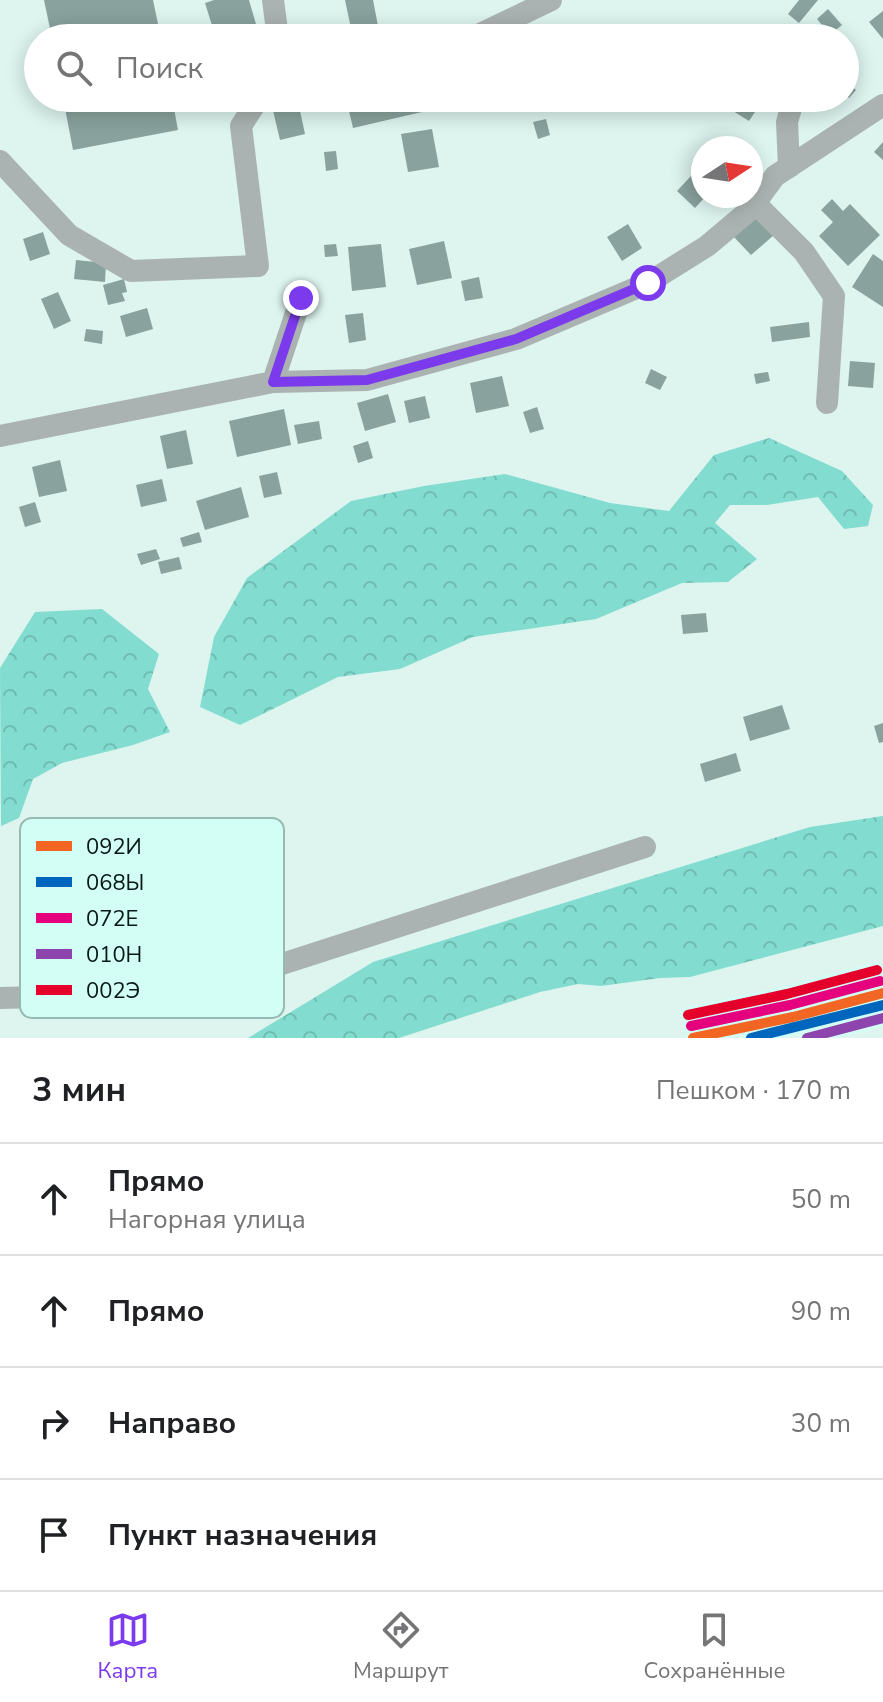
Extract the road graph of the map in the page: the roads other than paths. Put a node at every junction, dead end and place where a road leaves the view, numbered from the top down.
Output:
1 (273, 0) edge
2 (551, 0) edge
3 (276, 24) edge
4 (501, 24) edge
5 (883, 105) edge
6 (250, 112) edge
7 (790, 112) edge
8 (0, 161) edge
9 (789, 167) junction
10 (763, 192) edge
11 (749, 208) edge
12 (760, 208) edge
13 (301, 298) dead end
14 (273, 382) junction
15 (827, 403) dead end
16 (0, 436) edge
17 (645, 847) dead end
18 (284, 964) edge
19 (20, 997) edge
20 (0, 998) edge

1 - 3 street
2 - 4 street
5 - 9 street
6 - 8 street
7 - 9 street
9 - 10 street
11 - 14 street
12 - 15 street
13 - 14 street
14 - 16 street
17 - 18 street
19 - 20 street

